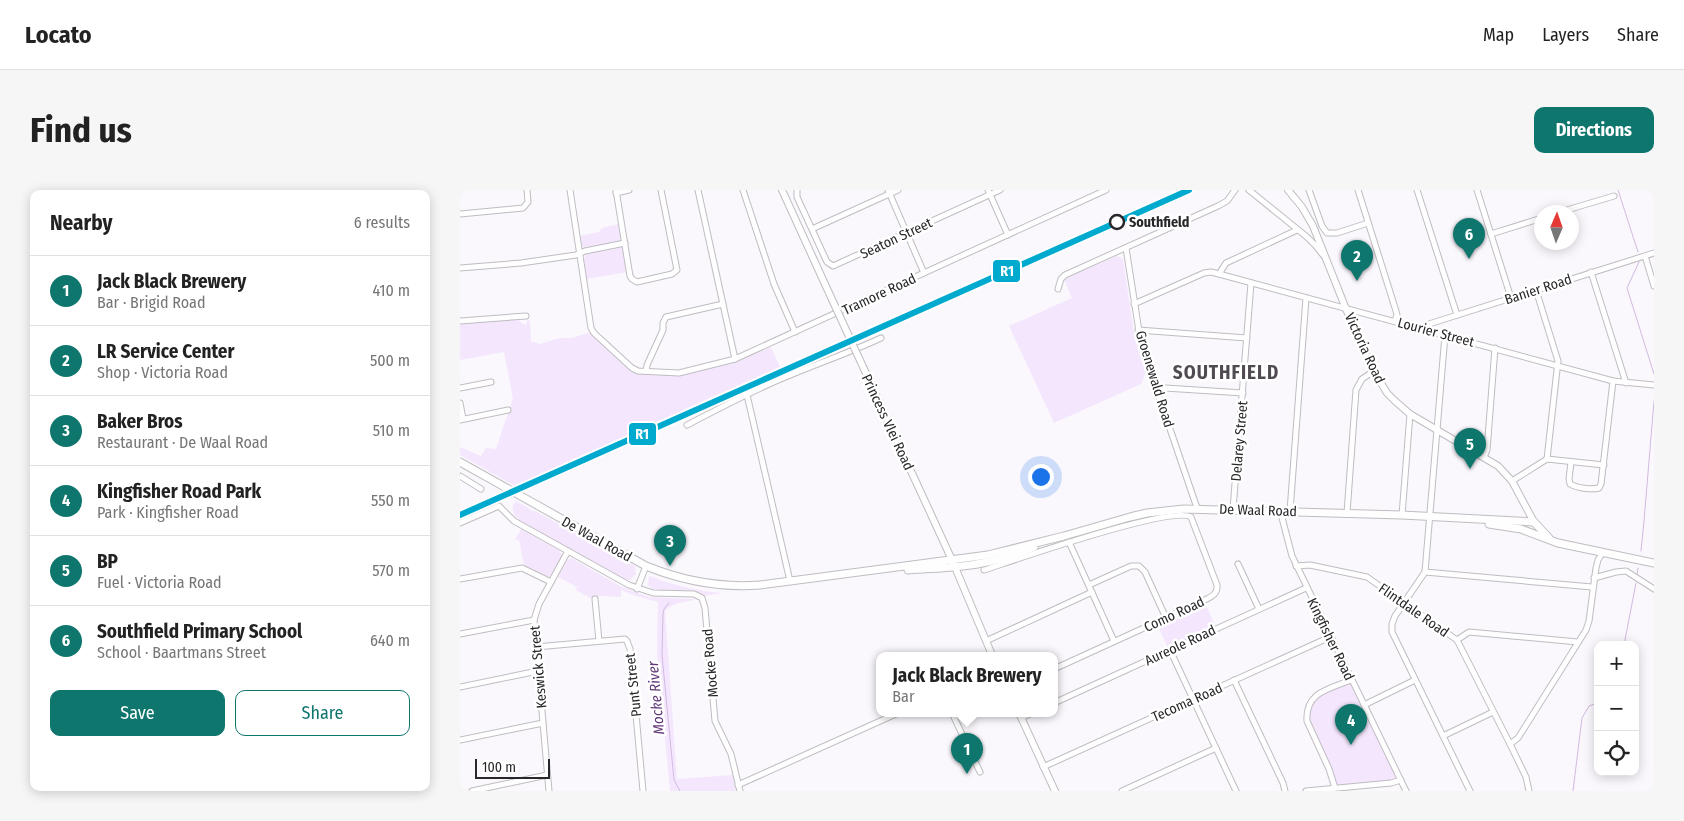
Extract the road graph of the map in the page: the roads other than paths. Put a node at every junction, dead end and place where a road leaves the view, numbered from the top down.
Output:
1 (527, 190) edge
2 (570, 190) edge
3 (629, 190) edge
4 (661, 190) edge
5 (698, 190) edge
6 (743, 190) edge
7 (782, 190) edge
8 (797, 190) edge
9 (898, 190) edge
10 (1000, 190) edge
11 (1106, 190) edge
12 (1235, 190) edge
13 (1249, 190) edge
14 (1288, 190) edge
15 (1309, 190) edge
16 (1358, 190) edge
17 (1417, 190) edge
18 (1477, 190) edge
19 (616, 191) edge
20 (889, 192) edge
21 (989, 192) edge
22 (1095, 192) edge
23 (1614, 196) dead end
24 (1579, 206) edge
25 (460, 214) edge
26 (1534, 221) edge
27 (1368, 223) junction
28 (812, 229) junction
29 (1297, 230) junction
30 (906, 233) junction
31 (1491, 234) junction
32 (1008, 235) junction
33 (625, 243) junction
34 (1126, 248) junction
35 (580, 253) junction
36 (1654, 253) edge
37 (1641, 257) junction
38 (1326, 260) junction
39 (460, 268) edge
40 (1590, 272) junction
41 (924, 273) junction
42 (1219, 274) junction
43 (1251, 283) junction
44 (1654, 286) edge
45 (1058, 289) dead end
46 (1536, 290) junction
47 (1306, 298) junction
48 (1511, 298) junction
49 (723, 304) junction
50 (1134, 304) junction
51 (1346, 308) junction
52 (1457, 315) junction
53 (526, 316) dead end
54 (460, 321) edge
55 (1395, 321) junction
56 (1138, 330) junction
57 (1426, 330) junction
58 (795, 332) junction
59 (1446, 335) junction
60 (881, 338) dead end
61 (1246, 338) junction
62 (1496, 348) junction
63 (735, 359) junction
64 (1558, 366) junction
65 (646, 371) junction
66 (1374, 371) junction
67 (1613, 381) junction
68 (490, 382) dead end
69 (1626, 383) junction
70 (1654, 385) edge
71 (460, 388) edge
72 (1156, 390) junction
73 (1243, 393) junction
74 (748, 395) junction
75 (460, 403) edge
76 (508, 410) dead end
77 (1410, 414) junction
78 (462, 420) edge
79 (687, 425) dead end
80 (1437, 430) junction
81 (1484, 457) junction
82 (1548, 459) junction
83 (460, 462) edge
84 (1571, 462) junction
85 (1604, 465) junction
86 (460, 476) edge
87 (1512, 481) junction
88 (481, 489) dead end
89 (1197, 508) junction
90 (1233, 509) junction
91 (1280, 510) junction
92 (1290, 511) junction
93 (1347, 513) junction
94 (1402, 515) junction
95 (1430, 517) junction
96 (1456, 518) junction
97 (1534, 522) junction
98 (460, 524) edge
99 (1524, 530) junction
100 (1066, 539) junction
101 (1553, 542) junction
102 (568, 551) junction
103 (1603, 552) junction
104 (1654, 563) edge
105 (953, 564) junction
106 (1238, 564) dead end
107 (646, 566) junction
108 (1296, 566) junction
109 (984, 570) dead end
110 (1425, 572) junction
111 (1594, 578) junction
112 (460, 579) edge
113 (790, 581) junction
114 (550, 582) junction
115 (1089, 586) junction
116 (1592, 587) junction
117 (1306, 588) junction
118 (637, 589) junction
119 (1654, 589) edge
120 (1092, 592) junction
121 (595, 599) dead end
122 (1405, 602) junction
123 (1258, 609) junction
124 (1166, 618) junction
125 (534, 620) junction
126 (460, 634) edge
127 (1330, 637) junction
128 (1456, 640) junction
129 (599, 641) junction
130 (986, 641) junction
131 (1114, 642) junction
132 (1578, 642) junction
133 (536, 647) junction
134 (1170, 650) junction
135 (991, 652) edge
136 (1058, 667) edge
137 (538, 671) junction
138 (1234, 680) junction
139 (1351, 680) junction
140 (1416, 680) junction
141 (460, 687) edge
142 (1193, 699) junction
143 (1058, 700) edge
144 (1364, 705) junction
145 (1493, 712) junction
146 (890, 717) edge
147 (954, 717) edge
148 (1021, 717) edge
149 (543, 723) junction
150 (1444, 736) junction
151 (460, 740) edge
152 (1510, 744) junction
153 (1216, 748) junction
154 (1044, 767) junction
155 (980, 772) dead end
156 (547, 776) junction
157 (1401, 780) junction
158 (739, 788) edge
159 (1335, 788) junction
160 (472, 791) edge
161 (548, 791) edge
162 (643, 791) edge
163 (1055, 791) edge
164 (1122, 791) edge
165 (1236, 791) edge
166 (1285, 791) edge
167 (1306, 791) edge
168 (1406, 791) edge
169 (1470, 791) edge
170 (1529, 791) edge

1 - 25 street
2 - 35 street
3 - 19 street
4 - 33 street
5 - 49 street
6 - 58 street
7 - 105 street, Princess Vlei Road, bridge
8 - 28 street
9 - 20 street
10 - 21 street, Seaton Street
11 - 22 street, Tramore Road
12 - 34 street
13 - 29 street, Victoria Road
14 - 38 street, Victoria Road
15 - 27 street
16 - 27 street
17 - 52 street
18 - 31 street
19 - 33 street
20 - 28 street
20 - 30 street
21 - 30 street, Seaton Street
21 - 32 street
22 - 32 street, Tramore Road
23 - 24 street
26 - 31 street
27 - 55 street
28 - 30 street, Seaton Street
29 - 38 street, Victoria Road
29 - 42 street
30 - 41 street
31 - 48 street
32 - 41 street, Tramore Road
33 - 35 street
34 - 45 street
34 - 50 street, Groenewald Road
35 - 39 street
35 - 65 street
36 - 37 street, Banier Road
37 - 40 street, Banier Road
37 - 44 street
38 - 51 street, Victoria Road
40 - 46 street, Banier Road
40 - 69 street
41 - 58 street, Tramore Road
42 - 43 street, Lourier Street
42 - 50 street
43 - 47 street, Lourier Street
43 - 61 street, Delarey Street
46 - 48 street, Banier Road
46 - 64 street
47 - 51 street, Lourier Street
47 - 92 street
48 - 52 street, Banier Road
49 - 63 street
49 - 65 street
50 - 56 street, Groenewald Road
51 - 55 street, Lourier Street
51 - 66 street, Victoria Road
52 - 57 street, Banier Road
53 - 54 street
55 - 57 street, Lourier Street
56 - 61 street
56 - 72 street, Groenewald Road
57 - 59 street, Lourier Street
58 - 63 street, Tramore Road
59 - 62 street, Lourier Street
59 - 80 street
60 - 74 street
61 - 73 street, Delarey Street
62 - 64 street, Lourier Street
62 - 81 street
63 - 65 street, Tramore Road
64 - 67 street, Lourier Street
64 - 82 street
66 - 77 street, Victoria Road
66 - 93 street
67 - 69 street, Lourier Street
67 - 85 street
68 - 71 street
69 - 70 street, Lourier Street
72 - 73 street
72 - 89 street, Groenewald Road
73 - 90 street, Delarey Street
74 - 79 street
74 - 113 street
75 - 78 street
76 - 78 street
77 - 80 street, Victoria Road
77 - 94 street
80 - 81 street, Victoria Road
80 - 95 street
81 - 87 street, Victoria Road
82 - 84 street
82 - 87 street
83 - 107 main road, De Waal Road
84 - 85 street
84 - 85 street
86 - 88 street
87 - 97 street, Victoria Road
89 - 90 main road, De Waal Road
89 - 100 main road, De Waal Road
90 - 91 main road, De Waal Road
91 - 92 main road, De Waal Road
91 - 108 street, Kingfisher Road
92 - 93 main road, De Waal Road
93 - 94 main road, De Waal Road
94 - 95 main road, De Waal Road
95 - 96 main road, De Waal Road
95 - 110 street
96 - 97 main road, De Waal Road
96 - 99 main road, De Waal Road
97 - 99 main road
97 - 101 main road, Victoria Road
98 - 102 street, Mocke Road
99 - 101 main road, De Waal Road
100 - 105 main road, De Waal Road
100 - 109 street
100 - 115 street
100 - 124 street, Como Road
101 - 103 main road, De Waal Road
102 - 114 street, Keswick Street
102 - 118 street, Mocke Road
103 - 104 main road, De Waal Road
103 - 111 street
105 - 113 main road, De Waal Road
105 - 130 street, Princess Vlei Road
106 - 123 street
107 - 113 main road, De Waal Road
107 - 118 street
108 - 117 street, Kingfisher Road
108 - 122 street, Flintdale Road
110 - 116 street
110 - 122 street
111 - 116 street
111 - 119 street
112 - 114 street
114 - 125 street, Keswick Street
115 - 120 street
115 - 124 street
116 - 132 street
117 - 123 street, Aureole Road
117 - 127 street, Kingfisher Road
118 - 158 street, Mocke Road
120 - 130 street
120 - 131 street
121 - 129 street
122 - 128 street, Flintdale Road
122 - 140 street
123 - 134 street, Aureole Road
124 - 131 street, Como Road
125 - 126 street
125 - 133 street, Keswick Street
127 - 138 street, Tecoma Road
127 - 139 street, Kingfisher Road
128 - 132 street
128 - 145 street, Flintdale Road
129 - 133 street, Punt Street
129 - 162 street, Punt Street
130 - 135 street, Princess Vlei Road
131 - 136 street, Como Road
132 - 152 street
133 - 137 street, Keswick Street
134 - 142 street
134 - 143 street, Aureole Road
137 - 141 street
137 - 149 street, Keswick Street
138 - 142 street, Tecoma Road
138 - 166 street
139 - 144 street, Kingfisher Road
139 - 159 street
140 - 144 street
140 - 150 street
142 - 153 street
142 - 154 street, Tecoma Road
144 - 157 street, Kingfisher Road
145 - 150 street
145 - 152 street, Flintdale Road
146 - 158 street
147 - 155 street
148 - 154 street
149 - 151 street
149 - 156 street, Keswick Street
150 - 169 street
152 - 170 street, Flintdale Road
153 - 164 street
153 - 165 street
154 - 163 street
156 - 160 street
156 - 161 street, Keswick Street
157 - 159 street
157 - 168 street, Kingfisher Road
159 - 167 street

